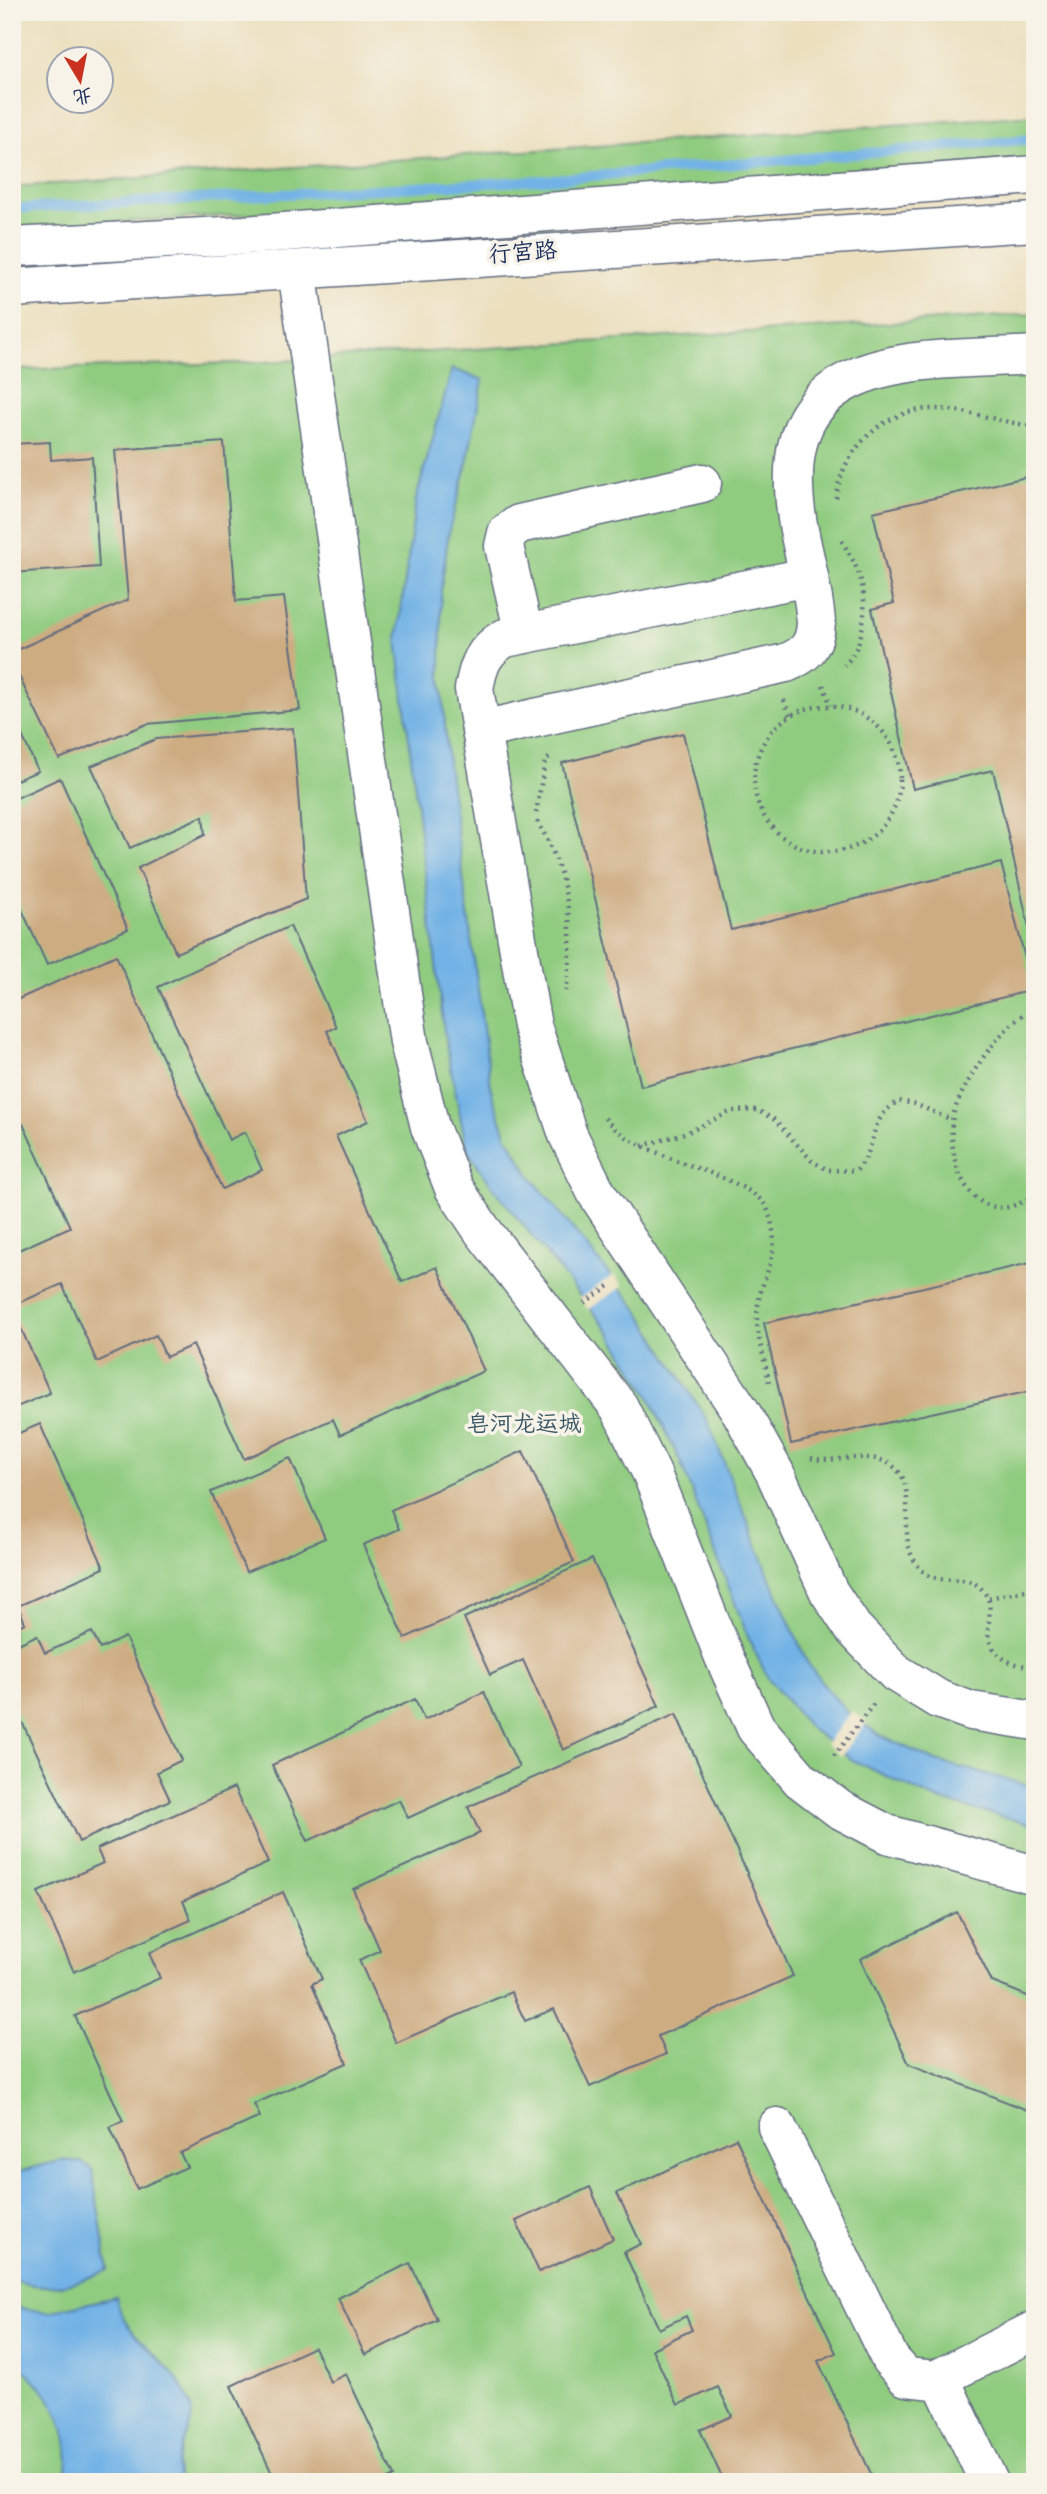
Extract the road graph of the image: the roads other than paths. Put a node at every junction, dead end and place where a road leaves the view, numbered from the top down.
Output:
1 (1035, 176) edge
2 (1035, 222) edge
3 (12, 247) edge
4 (297, 270) junction
5 (12, 288) edge
6 (1035, 355) edge
7 (702, 483) dead end
8 (808, 577) junction
9 (524, 634) junction
10 (481, 730) junction
11 (1035, 1721) edge
12 (1035, 1875) edge
13 (776, 2127) dead end
14 (1035, 2330) edge
15 (940, 2378) junction
16 (989, 2482) edge

1 - 3 main road
2 - 4 main road, 行宫路
4 - 5 main road, 行宫路
4 - 12 main road
6 - 8 main road
7 - 9 main road
8 - 9 main road
8 - 10 main road
9 - 10 main road
10 - 11 main road
13 - 15 main road
14 - 15 main road
15 - 16 main road

